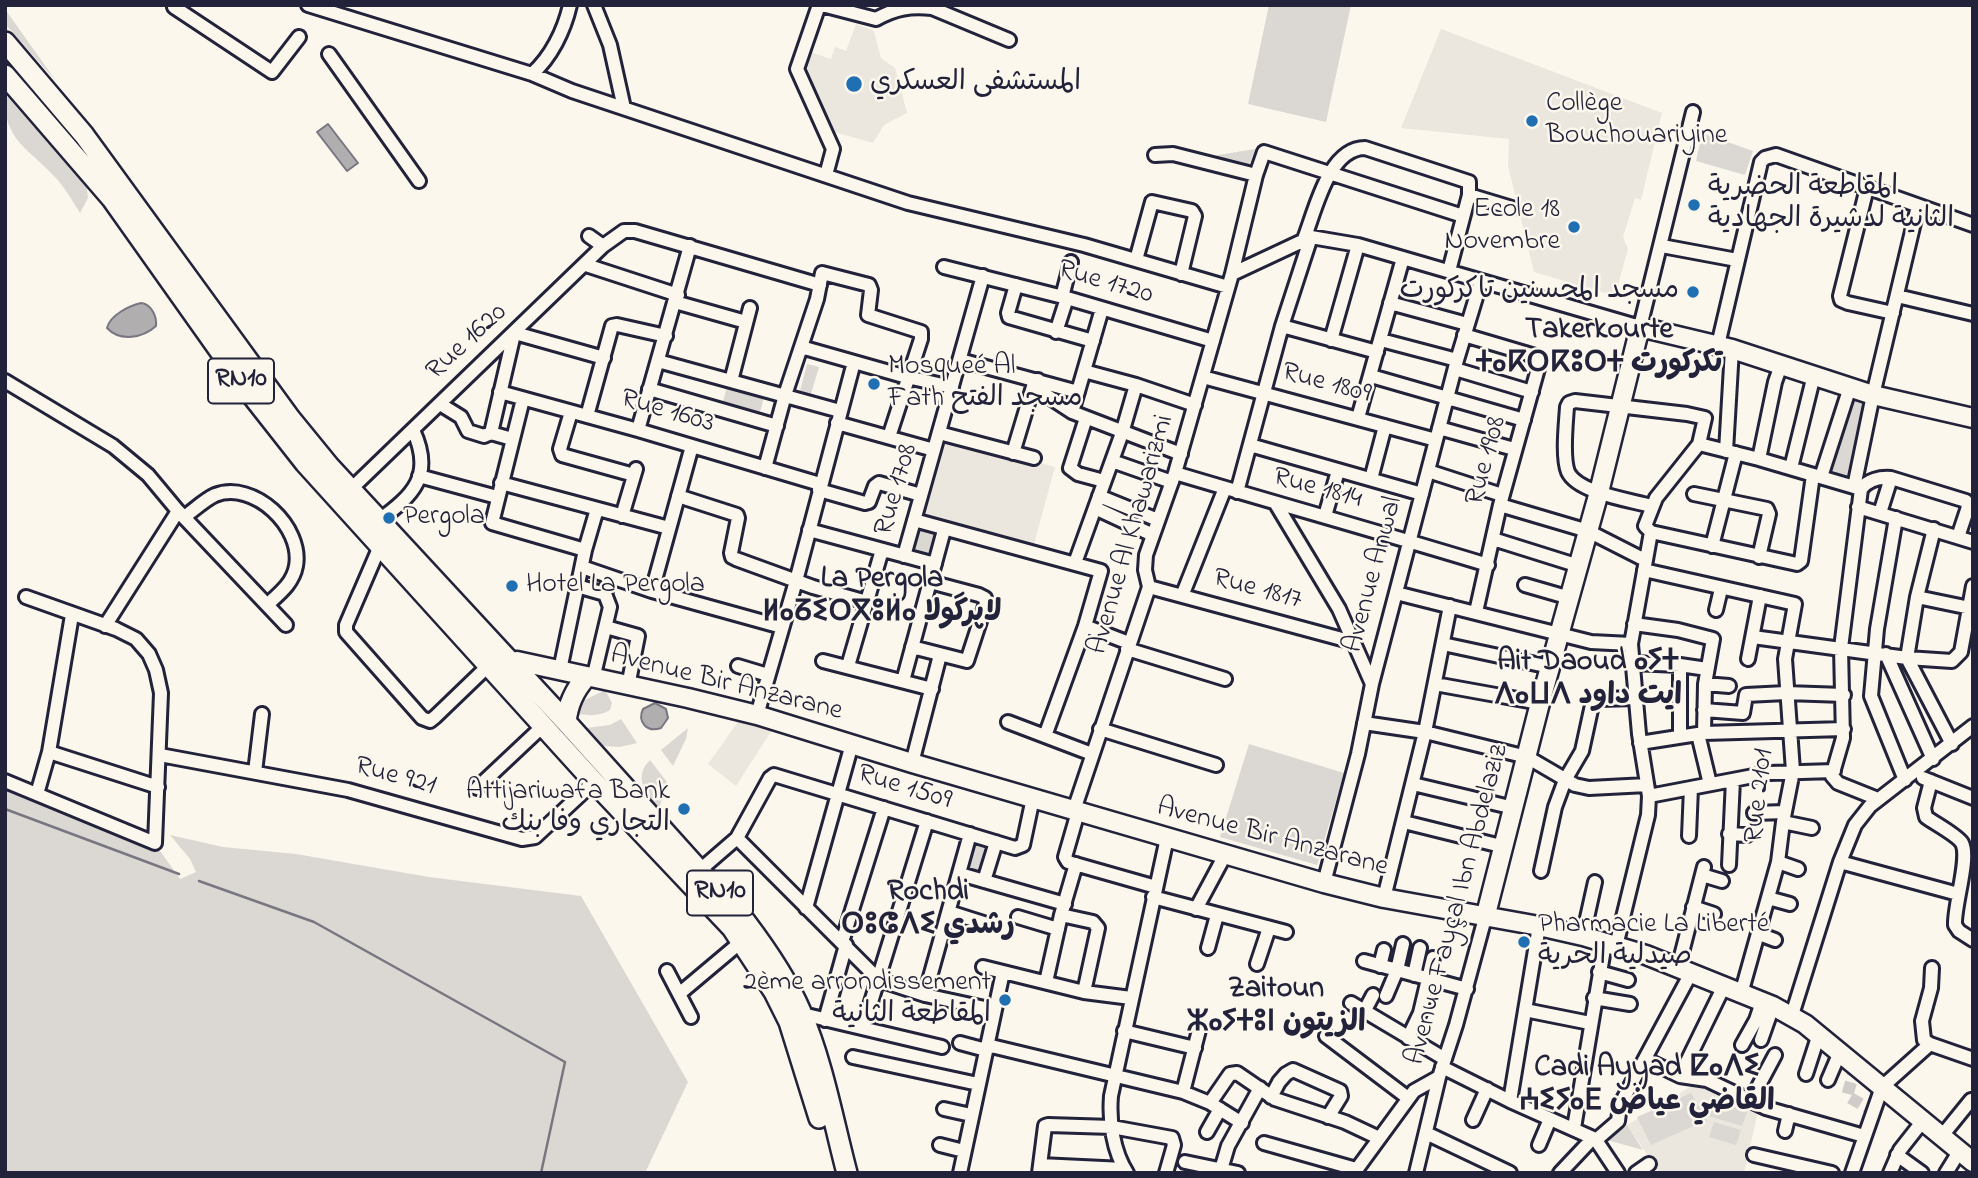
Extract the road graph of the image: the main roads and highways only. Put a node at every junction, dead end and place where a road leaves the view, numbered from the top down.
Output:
1 (5, 42) edge
2 (5, 75) edge
3 (312, 458) junction
4 (498, 666) junction
5 (589, 678) road end
6 (566, 722) junction
7 (836, 1173) edge
8 (847, 1173) edge

1 - 3 main road, RN10
2 - 3 main road, RN10
3 - 4 main road, RN10
3 - 4 main road, RN10
4 - 6 main road, RN10
4 - 7 main road, RN10
5 - 6 main road
6 - 8 main road, RN10

